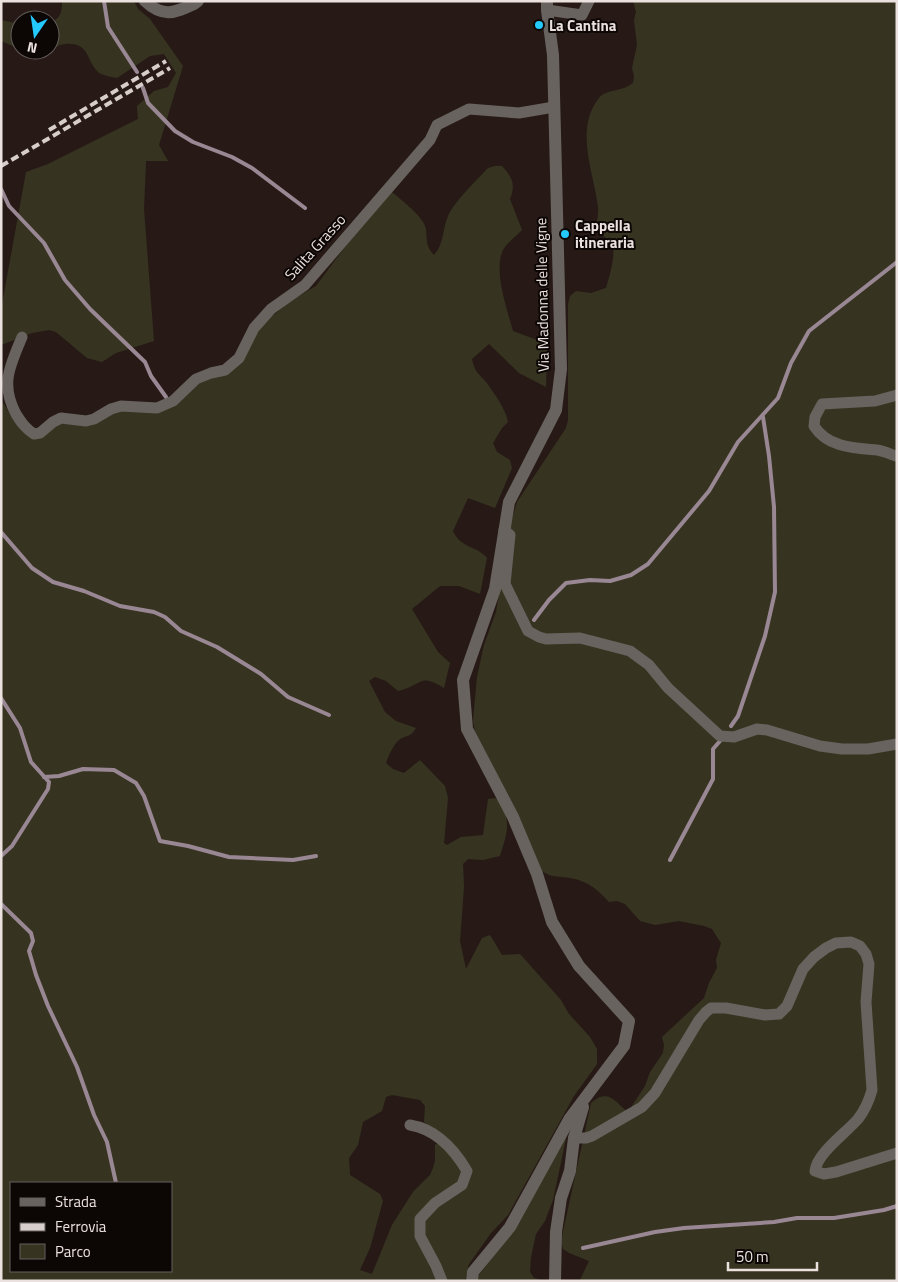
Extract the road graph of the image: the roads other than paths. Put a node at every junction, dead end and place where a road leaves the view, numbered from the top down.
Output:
1 (145, 1) edge
2 (198, 1) edge
3 (589, 1) edge
4 (547, 6) edge
5 (554, 107) junction
6 (22, 337) dead end
7 (897, 395) edge
8 (896, 456) edge
9 (504, 530) junction
10 (897, 744) edge
11 (586, 1098) junction
12 (410, 1124) dead end
13 (574, 1138) junction
14 (897, 1153) edge
15 (442, 1281) edge
16 (472, 1281) edge
17 (555, 1281) edge

1 - 2 street
3 - 4 street
4 - 5 street, Via Madonna delle Vigne
5 - 6 street, Salita Grasso
5 - 9 street, Via Madonna delle Vigne
7 - 8 street
9 - 10 street, Via Madonna delle Vigne
9 - 11 street, Via Madonna delle Vigne
11 - 13 street, Via Madonna delle Vigne
11 - 16 street, Via Madonna delle Vigne
12 - 15 street
13 - 14 street
13 - 17 street, Via Madonna delle Vigne

